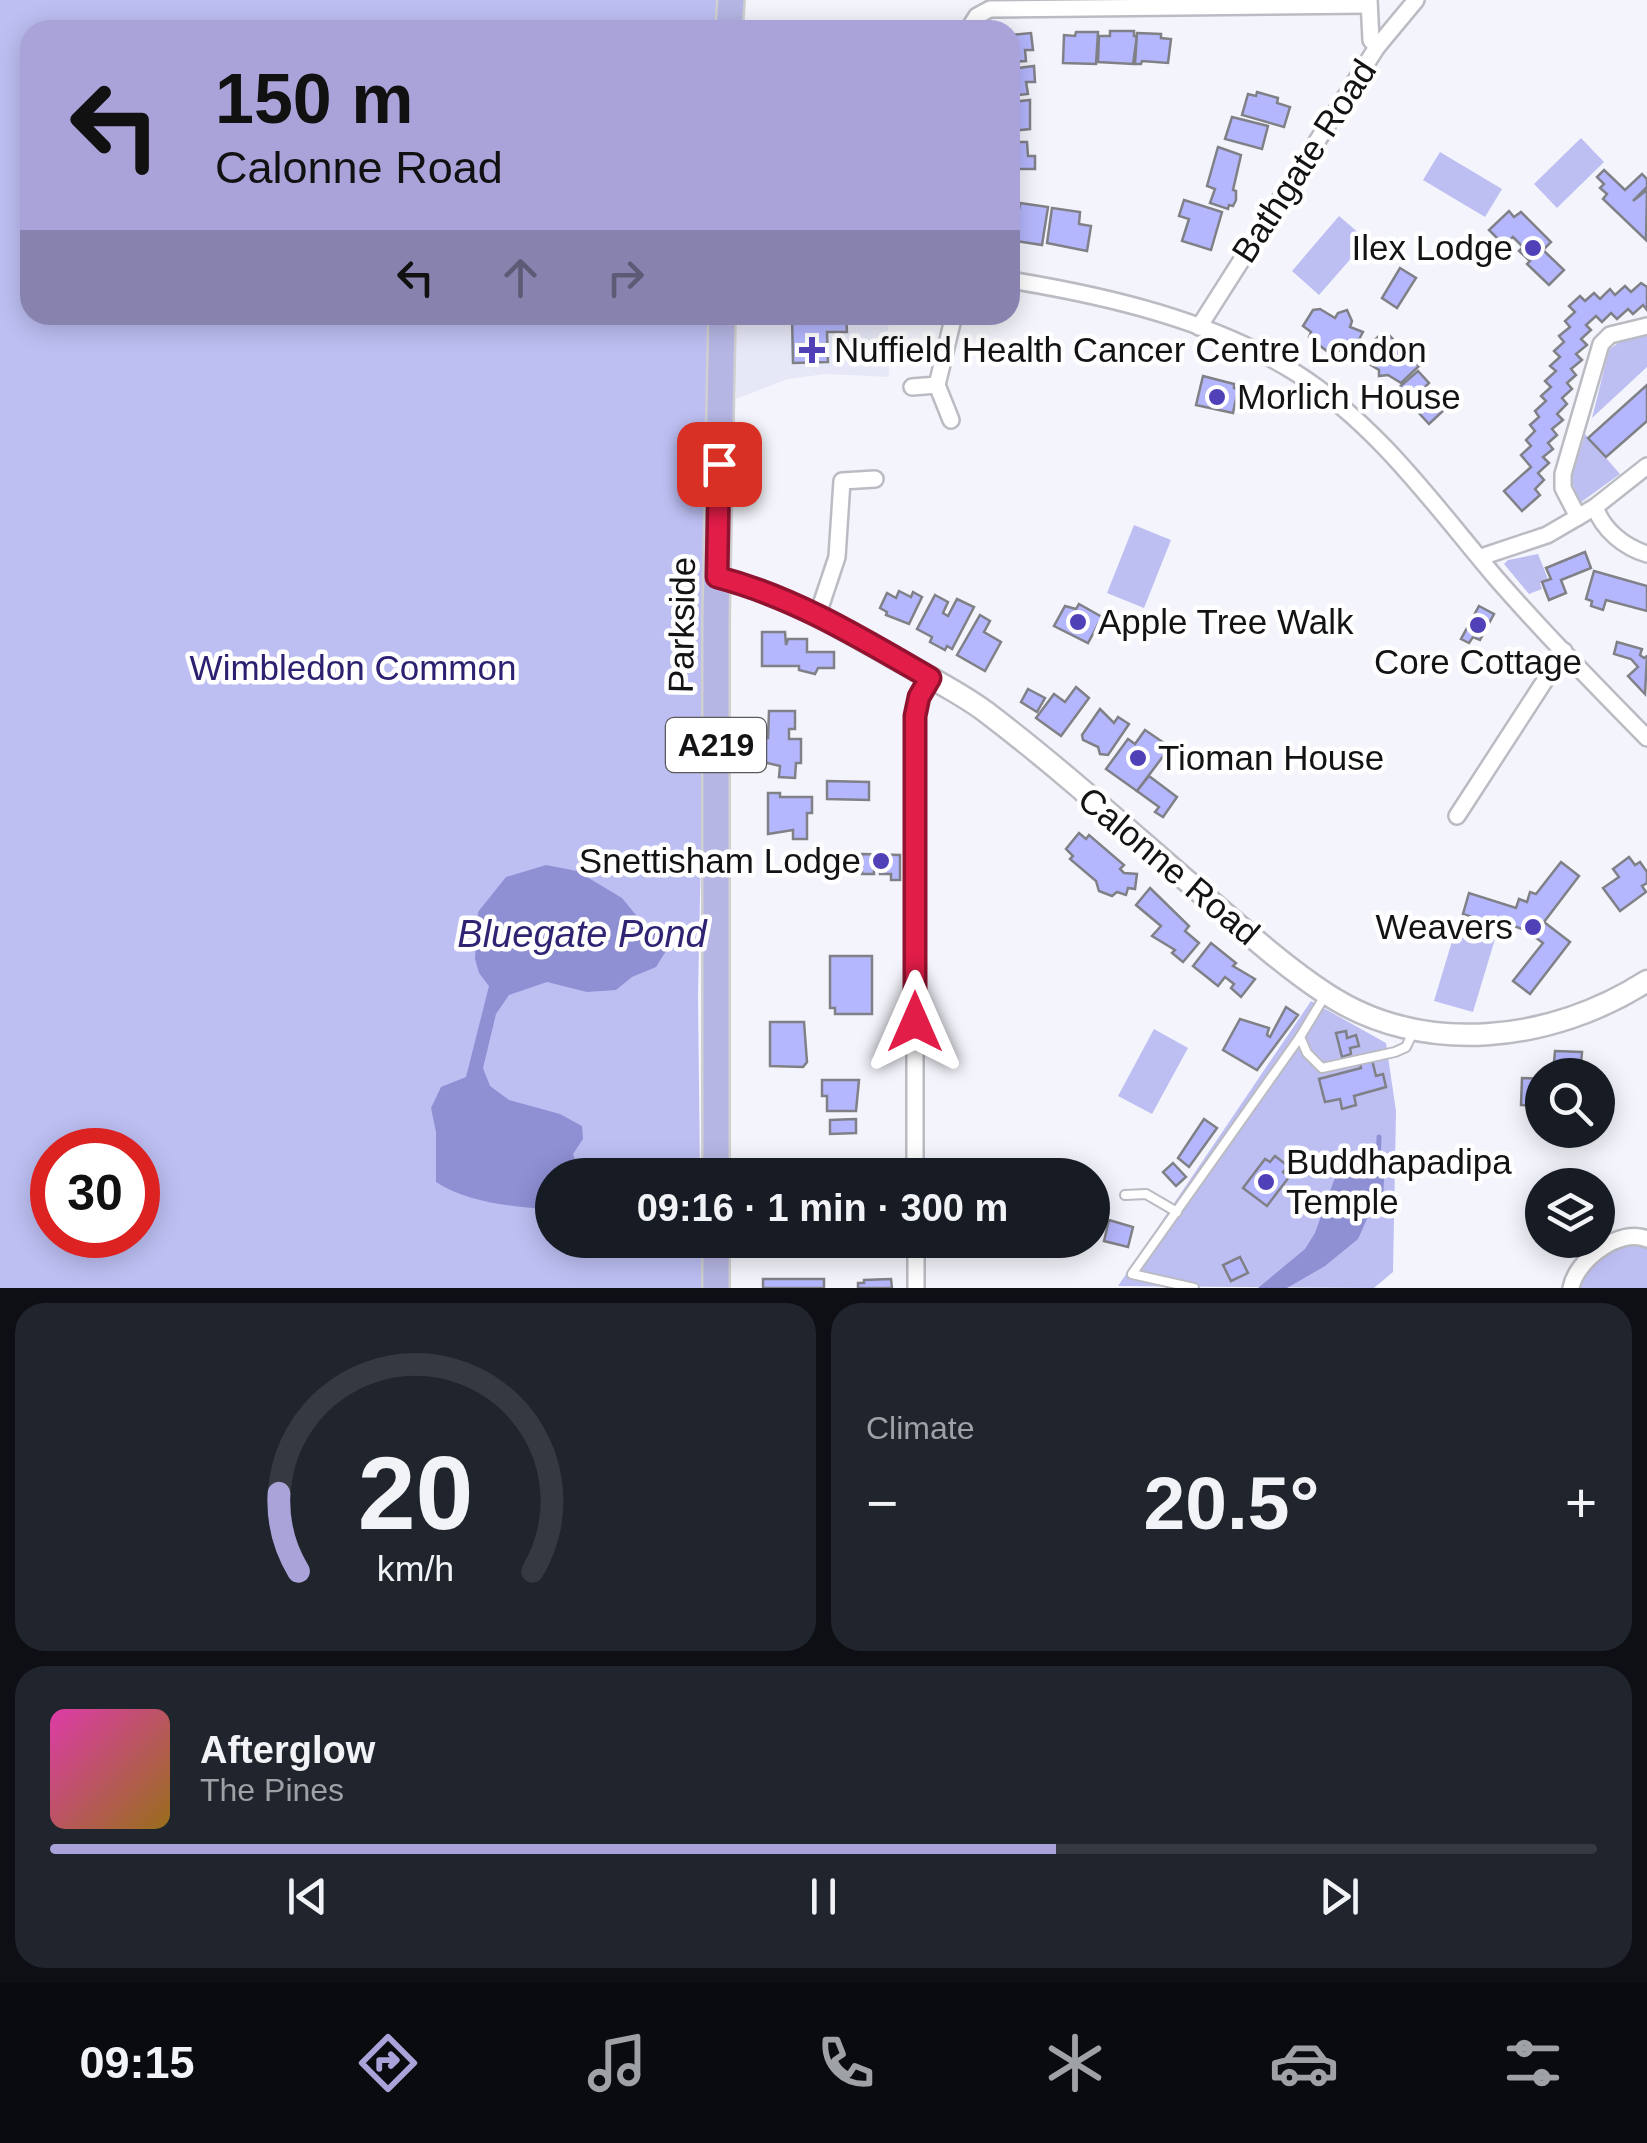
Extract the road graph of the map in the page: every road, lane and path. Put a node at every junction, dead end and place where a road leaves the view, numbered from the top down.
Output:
1 (1416, 0) edge
2 (1369, 3) edge
3 (974, 20) edge
4 (1377, 47) junction
5 (1020, 282) edge
6 (722, 325) edge
7 (952, 325) edge
8 (1647, 326) edge
9 (1198, 327) junction
10 (937, 385) junction
11 (912, 387) dead end
12 (951, 420) dead end
13 (1647, 466) edge
14 (875, 480) dead end
15 (1595, 508) junction
16 (1578, 517) junction
17 (1647, 554) edge
18 (1481, 557) junction
19 (717, 577) junction
20 (818, 614) junction
21 (1564, 651) junction
22 (930, 678) junction
23 (1647, 738) edge
24 (1457, 816) dead end
25 (1647, 981) edge
26 (1326, 994) junction
27 (1414, 1028) junction
28 (1300, 1037) junction
29 (716, 1158) edge
30 (916, 1158) edge
31 (1125, 1194) dead end
32 (1177, 1212) junction
33 (1647, 1239) edge
34 (716, 1258) edge
35 (916, 1258) edge
36 (716, 1288) edge
37 (916, 1288) edge
38 (1194, 1288) edge
39 (1572, 1288) edge

1 - 4 street, Bathgate Road
2 - 3 street
2 - 4 street
4 - 9 street, Bathgate Road
5 - 9 street
6 - 19 main road, Parkside / A219
7 - 10 street
8 - 16 street
9 - 18 street
10 - 11 street
10 - 12 street
13 - 15 street
14 - 20 street
15 - 16 street
15 - 17 street
16 - 18 street
18 - 21 street
19 - 20 street, Calonne Road
19 - 29 main road, Parkside / A219
20 - 22 street, Calonne Road
21 - 23 street
21 - 24 street
22 - 26 street, Calonne Road
22 - 30 street
25 - 27 street, Calonne Road
26 - 27 street, Calonne Road
26 - 28 lane
27 - 28 lane
28 - 32 lane
31 - 32 lane
32 - 38 lane
33 - 39 street
34 - 36 main road
35 - 37 street

